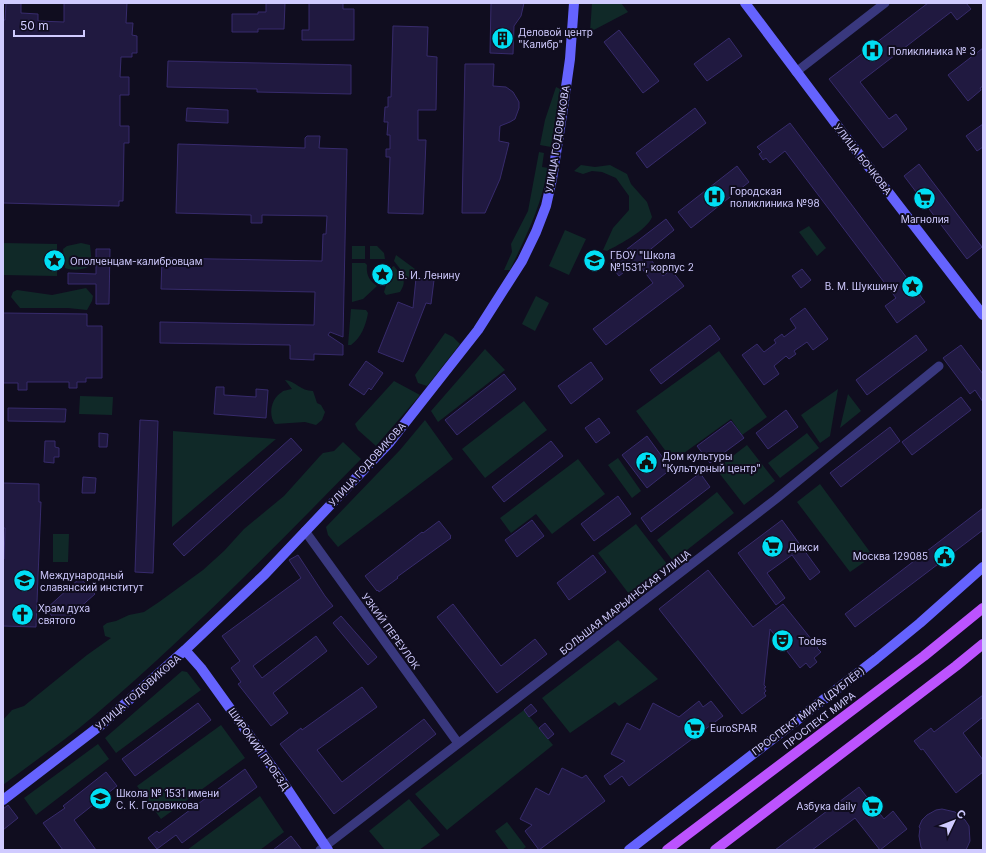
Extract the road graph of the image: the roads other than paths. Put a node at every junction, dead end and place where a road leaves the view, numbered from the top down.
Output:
1 (574, 3) edge
2 (745, 3) edge
3 (885, 3) edge
4 (796, 72) junction
5 (983, 315) edge
6 (939, 366) dead end
7 (305, 531) junction
8 (983, 567) edge
9 (983, 608) edge
10 (983, 644) edge
11 (185, 650) junction
12 (458, 743) junction
13 (3, 800) edge
14 (324, 849) edge
15 (629, 850) edge
16 (667, 850) edge
17 (715, 850) edge

1 - 7 street, УЛИЦА ГОДОВИКОВА
2 - 4 street, УЛИЦА БОЧКОВА
3 - 4 street
4 - 5 street, УЛИЦА БОЧКОВА
6 - 12 street, БОЛЬШАЯ МАРЬИНСКАЯ УЛИЦА
7 - 11 street, УЛИЦА ГОДОВИКОВА
7 - 12 street, УЗКИЙ ПЕРЕУЛОК
8 - 15 street, ПРОСПЕКТ МИРА (ДУБЛЁР)
9 - 16 main road, ПРОСПЕКТ МИРА
10 - 17 main road
11 - 13 street, УЛИЦА ГОДОВИКОВА
11 - 14 street, ШИРОКИЙ ПРОЕЗД
12 - 14 street, БОЛЬШАЯ МАРЬИНСКАЯ УЛИЦА

